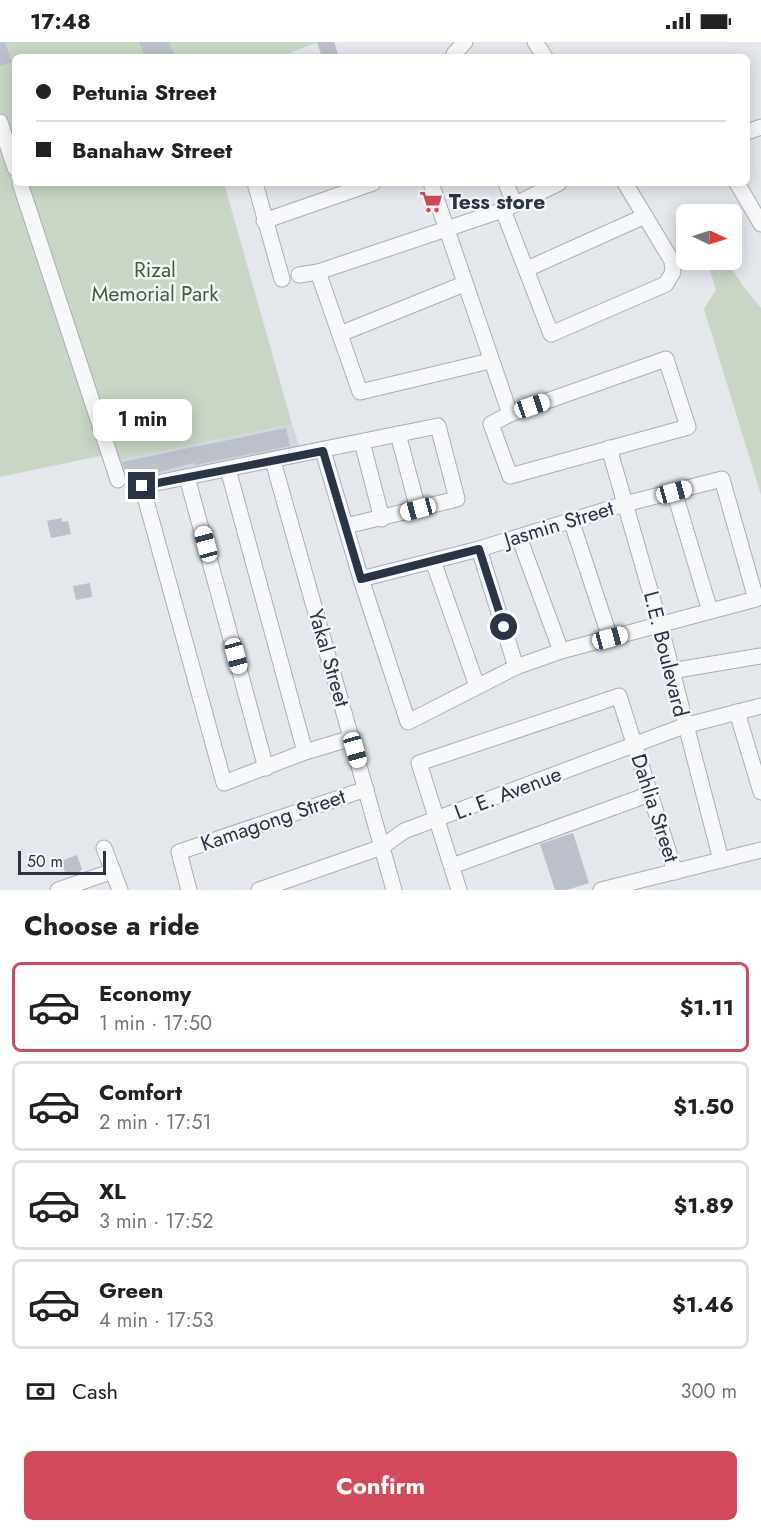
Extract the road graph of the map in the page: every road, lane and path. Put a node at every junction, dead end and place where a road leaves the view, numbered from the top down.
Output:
1 (465, 42) edge
2 (454, 54) edge
3 (0, 122) edge
4 (12, 159) edge
5 (21, 186) edge
6 (256, 186) edge
7 (364, 186) edge
8 (432, 186) edge
9 (506, 186) edge
10 (552, 186) edge
11 (627, 186) edge
12 (739, 186) edge
13 (508, 206) junction
14 (645, 216) junction
15 (264, 221) junction
16 (761, 224) edge
17 (448, 229) junction
18 (527, 268) junction
19 (318, 272) junction
20 (299, 275) dead end
21 (282, 279) dead end
22 (464, 284) junction
23 (340, 334) junction
24 (490, 360) junction
25 (510, 414) junction
26 (398, 434) junction
27 (362, 442) junction
28 (609, 448) junction
29 (323, 451) junction
30 (273, 461) junction
31 (228, 469) junction
32 (188, 477) junction
33 (118, 480) dead end
34 (674, 492) junction
35 (625, 504) junction
36 (418, 509) junction
37 (382, 519) junction
38 (571, 520) junction
39 (346, 526) junction
40 (519, 537) junction
41 (479, 549) junction
42 (433, 561) junction
43 (361, 579) junction
44 (710, 611) junction
45 (660, 625) junction
46 (610, 638) junction
47 (561, 651) junction
48 (761, 656) edge
49 (516, 667) junction
50 (670, 671) junction
51 (477, 686) junction
52 (761, 706) edge
53 (736, 712) junction
54 (684, 726) junction
55 (352, 738) junction
56 (634, 745) junction
57 (305, 752) junction
58 (266, 768) junction
59 (366, 789) junction
60 (761, 792) edge
61 (650, 794) junction
62 (436, 820) junction
63 (382, 847) junction
64 (104, 848) dead end
65 (761, 850) edge
66 (721, 860) junction
67 (452, 867) junction
68 (113, 871) junction
69 (675, 872) junction
70 (300, 884) edge
71 (58, 890) edge
72 (120, 890) edge
73 (189, 890) edge
74 (260, 890) edge
75 (394, 890) edge
76 (459, 890) edge
77 (601, 890) edge

1 - 2 street
3 - 4 street
5 - 33 street
6 - 15 street
7 - 15 street
8 - 17 street
9 - 13 street
10 - 13 street
11 - 14 street
12 - 16 street
13 - 17 street
13 - 18 street
14 - 18 street
14 - 18 street
15 - 21 street
17 - 19 street
17 - 22 street
19 - 20 street
19 - 23 street
22 - 23 street
22 - 24 street
23 - 24 street
24 - 25 street
25 - 28 street
25 - 28 street
26 - 27 street
26 - 36 street
26 - 36 street
27 - 29 street
27 - 37 street
28 - 35 street, L.E. Boulevard
29 - 30 street
29 - 39 street
30 - 31 street
30 - 55 street, Yakal Street
31 - 32 street
31 - 57 street
32 - 58 street
32 - 58 street
34 - 35 street, Jasmin Street
34 - 44 street
34 - 44 street, Jasmin Street
35 - 38 street, Jasmin Street
35 - 45 street, L.E. Boulevard
36 - 37 street
37 - 39 street
38 - 40 street, Jasmin Street
38 - 46 street
39 - 43 street
40 - 41 street, Jasmin Street
40 - 47 street
41 - 42 street, Jasmin Street
41 - 49 street
42 - 43 street, Jasmin Street
42 - 51 street
43 - 51 street
44 - 45 street
45 - 46 street
45 - 50 street, L.E. Boulevard
46 - 47 street
47 - 49 street
48 - 50 street
49 - 51 street
50 - 54 street, L.E. Boulevard
52 - 53 street, L. E. Avenue
53 - 54 street, L. E. Avenue
53 - 60 street
54 - 56 street, L. E. Avenue
54 - 66 street, L.E. Boulevard
55 - 57 street
55 - 59 street, Yakal Street
56 - 61 street, Dahlia Street
56 - 62 street, L. E. Avenue
56 - 62 street, Dahlia Street
57 - 58 street
59 - 63 street, Yakal Street
59 - 73 street, Kamagong Street
61 - 67 street
61 - 69 street, Dahlia Street
62 - 63 street, L. E. Avenue
62 - 67 street
63 - 70 street, L. E. Avenue
63 - 75 street, Yakal Street
64 - 68 street
65 - 66 street
66 - 69 street
67 - 76 street
68 - 71 street
68 - 72 street
69 - 77 street
70 - 74 street, L. E. Avenue

